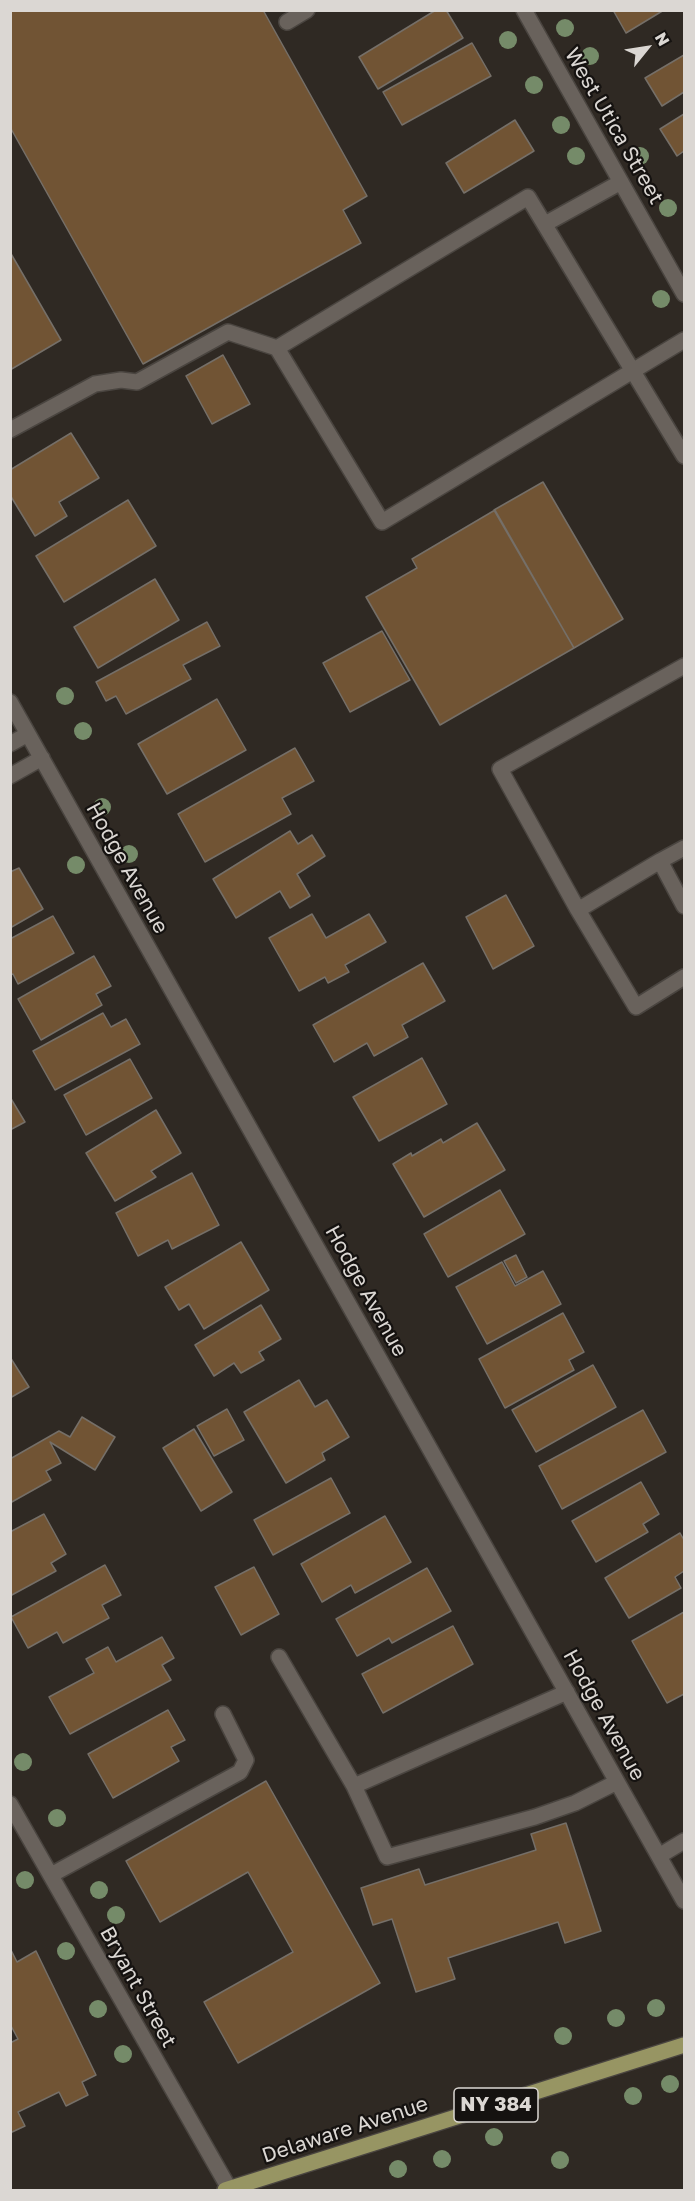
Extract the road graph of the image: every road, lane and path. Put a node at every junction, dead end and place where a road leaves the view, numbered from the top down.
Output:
1 (307, 10) edge
2 (524, 10) edge
3 (287, 22) dead end
4 (621, 182) junction
5 (545, 224) junction
6 (684, 294) edge
7 (684, 340) edge
8 (277, 348) junction
9 (633, 370) junction
10 (10, 430) edge
11 (684, 456) edge
12 (684, 666) edge
13 (10, 702) edge
14 (28, 734) junction
15 (10, 744) edge
16 (42, 758) junction
17 (10, 776) edge
18 (684, 848) edge
19 (660, 861) junction
20 (684, 906) edge
21 (578, 910) junction
22 (684, 977) edge
23 (279, 1657) dead end
24 (567, 1692) junction
25 (223, 1714) dead end
26 (618, 1782) junction
27 (354, 1786) junction
28 (10, 1804) edge
29 (684, 1841) edge
30 (659, 1856) junction
31 (51, 1875) junction
32 (684, 1901) edge
33 (684, 2045) edge
34 (228, 2190) edge

1 - 3 street
2 - 4 street, West Utica Street
4 - 5 street
4 - 6 street, West Utica Street
5 - 8 street
5 - 9 street
7 - 9 street
8 - 9 street
8 - 10 street
9 - 11 street
12 - 21 street
13 - 14 street, Hodge Avenue
14 - 15 street
14 - 16 street, Hodge Avenue
16 - 17 street
16 - 24 street, Hodge Avenue
18 - 19 street
19 - 20 street
19 - 21 street
21 - 22 street
23 - 27 street
24 - 26 street, Hodge Avenue
24 - 27 street
25 - 31 street
26 - 27 street
26 - 30 street, Hodge Avenue
28 - 31 street, Bryant Street
29 - 30 street
30 - 32 street, Hodge Avenue
31 - 34 street, Bryant Street
33 - 34 main road, Delaware Avenue / NY 384

